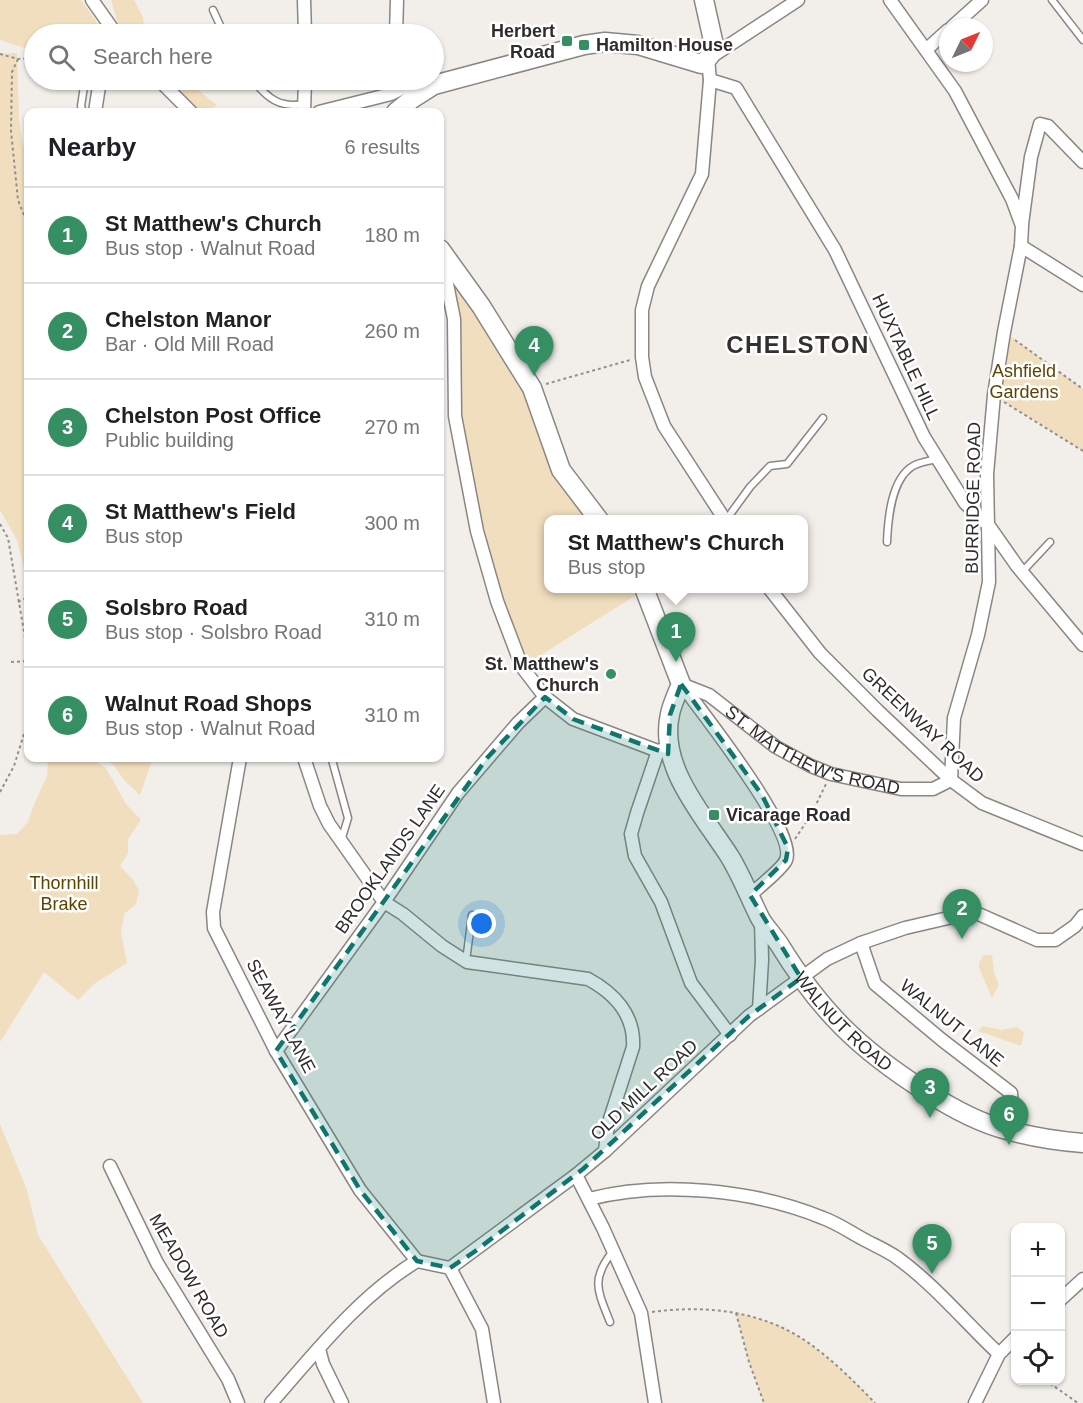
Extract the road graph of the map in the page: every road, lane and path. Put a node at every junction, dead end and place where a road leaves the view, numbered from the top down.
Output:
1 (92, 0) edge
2 (304, 0) edge
3 (397, 0) edge
4 (704, 0) edge
5 (798, 0) edge
6 (890, 0) edge
7 (982, 0) edge
8 (1052, 0) edge
9 (213, 10) dead end
10 (962, 18) edge
11 (108, 24) edge
12 (219, 24) edge
13 (305, 24) edge
14 (396, 24) edge
15 (939, 39) edge
16 (1083, 40) edge
17 (927, 50) junction
18 (0, 54) edge
19 (18, 59) junction
20 (24, 59) edge
21 (708, 59) junction
22 (710, 80) junction
23 (444, 82) edge
24 (84, 90) edge
25 (99, 90) edge
26 (169, 90) edge
27 (263, 90) edge
28 (305, 90) edge
29 (403, 90) edge
30 (406, 90) edge
31 (82, 108) edge
32 (96, 108) edge
33 (187, 108) edge
34 (304, 108) edge
35 (335, 108) edge
36 (398, 108) edge
37 (1083, 162) edge
38 (24, 216) edge
39 (1022, 226) junction
40 (1021, 246) junction
41 (444, 256) edge
42 (444, 270) edge
43 (1083, 285) edge
44 (1025, 348) dead end
45 (642, 357) junction
46 (532, 388) junction
47 (1083, 389) edge
48 (1016, 409) dead end
49 (824, 418) dead end
50 (1083, 451) edge
51 (937, 459) junction
52 (595, 515) edge
53 (722, 515) edge
54 (728, 515) edge
55 (0, 524) edge
56 (989, 526) junction
57 (887, 542) dead end
58 (1050, 542) dead end
59 (1022, 572) junction
60 (646, 593) edge
61 (773, 593) edge
62 (24, 599) edge
63 (18, 602) junction
64 (24, 633) edge
65 (1083, 645) edge
66 (24, 661) edge
67 (11, 662) dead end
68 (681, 684) junction
69 (545, 697) junction
70 (24, 734) edge
71 (663, 749) junction
72 (239, 762) edge
73 (305, 762) edge
74 (333, 762) edge
75 (831, 774) junction
76 (951, 780) junction
77 (0, 792) edge
78 (341, 841) junction
79 (1083, 844) edge
80 (788, 848) junction
81 (750, 895) junction
82 (384, 902) junction
83 (472, 915) dead end
84 (1083, 916) edge
85 (761, 919) junction
86 (861, 944) junction
87 (466, 961) junction
88 (801, 978) junction
89 (759, 1009) junction
90 (730, 1035) junction
91 (276, 1051) junction
92 (1006, 1130) junction
93 (1083, 1143) edge
94 (605, 1151) junction
95 (110, 1166) dead end
96 (576, 1175) junction
97 (589, 1199) junction
98 (614, 1251) junction
99 (417, 1261) junction
100 (450, 1268) junction
101 (1083, 1280) edge
102 (1065, 1296) edge
103 (666, 1310) dead end
104 (736, 1313) junction
105 (610, 1322) dead end
106 (1011, 1342) edge
107 (319, 1349) junction
108 (999, 1354) junction
109 (1052, 1385) edge
110 (238, 1403) edge
111 (271, 1403) edge
112 (342, 1403) edge
113 (494, 1403) edge
114 (655, 1403) edge
115 (764, 1403) edge
116 (875, 1403) edge
117 (975, 1403) edge
118 (1078, 1403) edge

1 - 11 street
2 - 13 street
3 - 14 street
4 - 21 street
5 - 21 street
6 - 17 street, BURRIDGE ROAD
7 - 10 street
8 - 16 lane
9 - 12 lane
15 - 17 street
17 - 39 street, BURRIDGE ROAD
18 - 19 path
19 - 20 path
19 - 38 path
21 - 22 street
21 - 23 street
22 - 45 street
22 - 51 street, HUXTABLE HILL
24 - 31 lane
25 - 32 street
26 - 33 street
27 - 34 lane
28 - 34 street
29 - 35 street
30 - 36 street
37 - 39 street
39 - 40 street, BURRIDGE ROAD
40 - 43 street
40 - 56 street, BURRIDGE ROAD
41 - 46 street
42 - 69 street
44 - 47 path
45 - 46 path
45 - 53 street
46 - 52 street
48 - 50 path
49 - 54 lane
51 - 56 street, HUXTABLE HILL
51 - 57 lane
55 - 63 path
56 - 59 street, HUXTABLE HILL
56 - 76 street, BURRIDGE ROAD
58 - 59 lane
59 - 65 street, HUXTABLE HILL
60 - 68 street
61 - 76 street, GREENWAY ROAD
62 - 63 path
63 - 64 path
66 - 67 path
68 - 71 street, WALNUT ROAD
68 - 75 street, ST. MATTHEW'S ROAD
68 - 80 street
69 - 71 street
69 - 82 street, BROOKLANDS LANE
70 - 77 path
71 - 81 street, WALNUT ROAD
71 - 90 street
72 - 91 street, SEAWAY LANE
73 - 78 street
74 - 78 lane
75 - 76 street, ST. MATTHEW'S ROAD
75 - 80 path
76 - 79 street, GREENWAY ROAD
78 - 82 street
80 - 81 street
81 - 85 street, WALNUT ROAD
82 - 87 street
82 - 91 street, BROOKLANDS LANE
83 - 87 lane
84 - 86 street, OLD MILL ROAD
85 - 88 street, WALNUT ROAD
85 - 89 street, WALNUT ROAD
86 - 88 street, OLD MILL ROAD
86 - 92 street, WALNUT LANE
87 - 94 street
88 - 89 street, OLD MILL ROAD
88 - 92 street, WALNUT ROAD
89 - 90 street, OLD MILL ROAD
90 - 94 street, OLD MILL ROAD
91 - 99 street, SEAWAY LANE
92 - 93 street, WALNUT ROAD
94 - 96 street, OLD MILL ROAD
95 - 110 street, MEADOW ROAD
96 - 97 street
96 - 100 street, OLD MILL ROAD
97 - 98 street
97 - 108 street
98 - 105 lane
98 - 114 street
99 - 100 street
99 - 107 street
100 - 113 street
101 - 102 street
103 - 104 path
104 - 115 path
104 - 116 path
106 - 108 street
107 - 111 street
107 - 112 street
108 - 117 street
109 - 118 path

